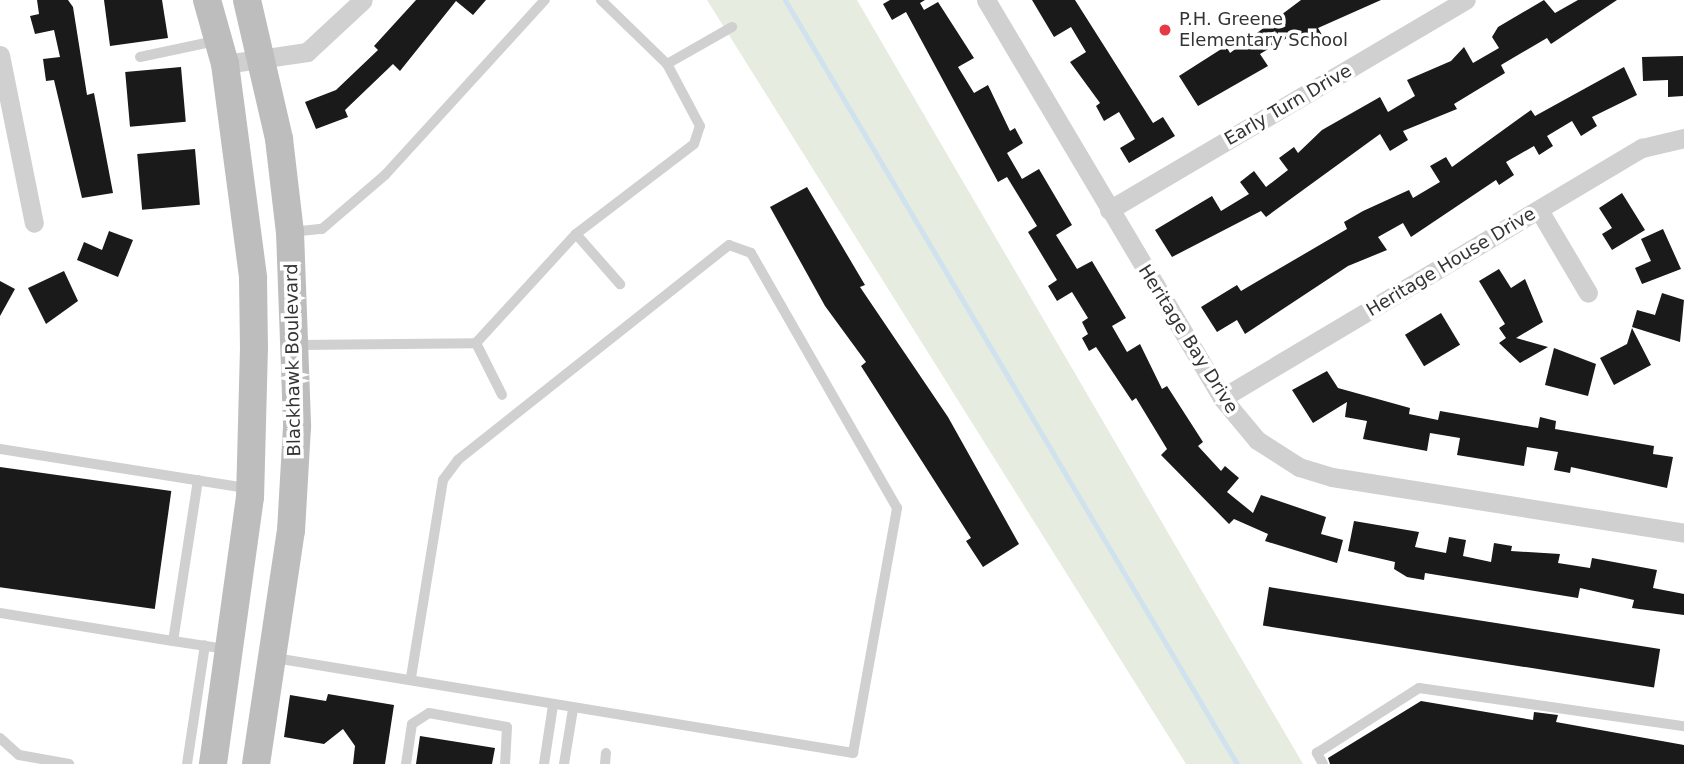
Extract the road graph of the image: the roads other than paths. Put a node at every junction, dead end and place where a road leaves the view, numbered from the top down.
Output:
1 (206, 0) edge
2 (247, 0) edge
3 (363, 0) edge
4 (545, 0) edge
5 (601, 0) edge
6 (986, 0) edge
7 (1466, 0) edge
8 (732, 27) dead end
9 (222, 52) junction
10 (0, 55) edge
11 (140, 57) dead end
12 (262, 61) junction
13 (667, 64) junction
14 (1684, 138) edge
15 (1110, 210) junction
16 (1539, 210) junction
17 (34, 223) dead end
18 (290, 232) junction
19 (576, 234) junction
20 (620, 284) dead end
21 (1588, 293) dead end
22 (476, 343) junction
23 (295, 345) junction
24 (254, 347) junction
25 (502, 395) dead end
26 (1222, 398) junction
27 (0, 449) edge
28 (198, 480) junction
29 (250, 489) junction
30 (1684, 533) edge
31 (0, 613) edge
32 (173, 641) junction
33 (218, 648) junction
34 (274, 658) junction
35 (411, 678) junction
36 (553, 705) junction
37 (573, 709) junction
38 (1684, 726) edge
39 (0, 738) edge
40 (548, 740) junction
41 (567, 743) junction
42 (607, 752) dead end
43 (18, 760) edge
44 (260, 763) edge
45 (69, 764) edge
46 (187, 764) edge
47 (212, 764) edge
48 (406, 764) edge
49 (505, 764) edge
50 (544, 764) edge
51 (564, 764) edge
52 (604, 764) edge
53 (1323, 764) edge

1 - 9 main road
2 - 12 main road, Blackhawk Boulevard
3 - 12 street
4 - 18 lane
5 - 13 lane
6 - 15 street, Heritage Bay Drive
7 - 15 street, Early Turn Drive
8 - 13 lane
9 - 11 lane
9 - 12 street
9 - 24 main road
10 - 17 street
12 - 18 main road, Blackhawk Boulevard
13 - 19 lane
14 - 16 street, Heritage House Drive
15 - 26 street, Heritage Bay Drive
16 - 21 street
16 - 26 street, Heritage House Drive
18 - 23 main road, Blackhawk Boulevard
19 - 20 lane
19 - 22 lane
22 - 23 lane
22 - 25 lane
23 - 24 main road
23 - 34 main road, Blackhawk Boulevard
24 - 29 main road
26 - 30 street, Heritage Bay Drive
27 - 28 lane
28 - 29 lane
28 - 32 lane
29 - 33 main road
31 - 32 lane
32 - 33 lane
33 - 34 main road
33 - 46 lane
33 - 47 main road
34 - 35 lane
34 - 44 main road, Blackhawk Boulevard
35 - 36 lane
35 - 37 lane
36 - 37 lane
36 - 40 lane
37 - 41 lane
38 - 53 lane
39 - 43 lane
40 - 41 lane
40 - 50 lane
41 - 51 lane
42 - 52 lane
43 - 45 lane
48 - 49 lane

